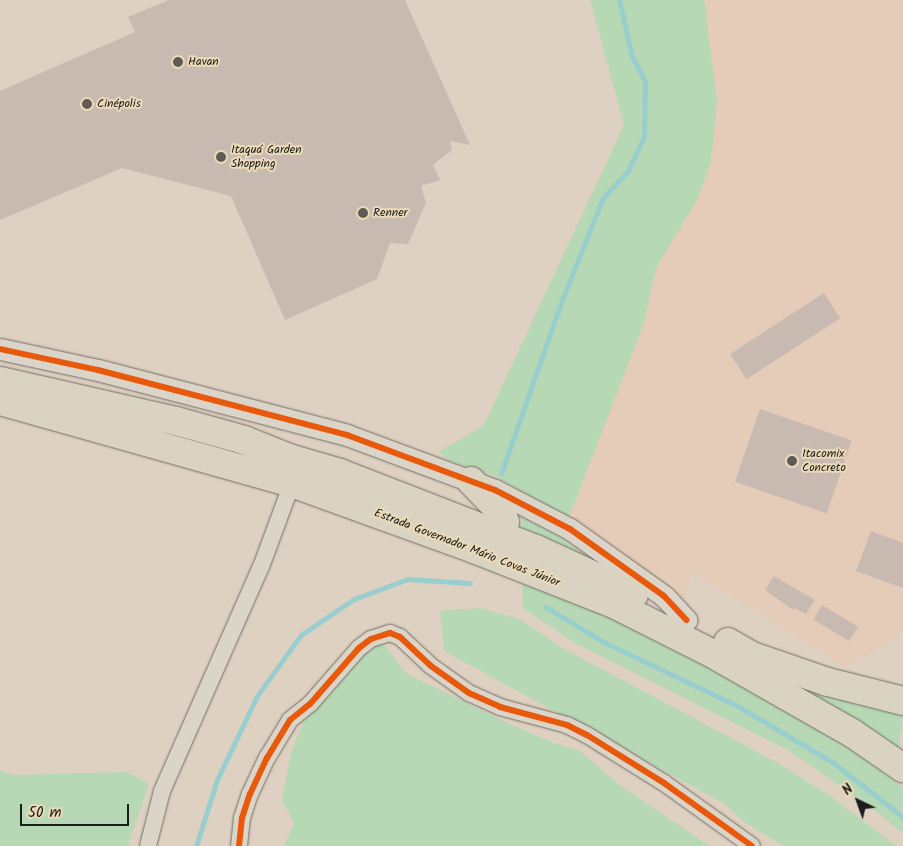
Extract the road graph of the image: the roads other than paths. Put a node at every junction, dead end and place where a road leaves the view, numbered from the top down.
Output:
1 (0, 349) edge
2 (0, 381) edge
3 (0, 401) edge
4 (471, 481) junction
5 (292, 483) junction
6 (498, 534) junction
7 (454, 542) junction
8 (686, 620) junction
9 (903, 701) edge
10 (903, 768) edge
11 (148, 846) edge
12 (239, 846) edge
13 (752, 846) edge

1 - 4 street
2 - 6 highway, Estrada Governador Mário Covas Júnior
3 - 5 highway, Estrada Governador Mário Covas Júnior
4 - 6 highway
4 - 8 street
5 - 7 highway, Estrada Governador Mário Covas Júnior
5 - 11 street
6 - 7 highway
6 - 8 highway, Estrada Governador Mário Covas Júnior
7 - 10 highway, Estrada Governador Mário Covas Júnior
8 - 9 highway, Estrada Governador Mário Covas Júnior
12 - 13 street

